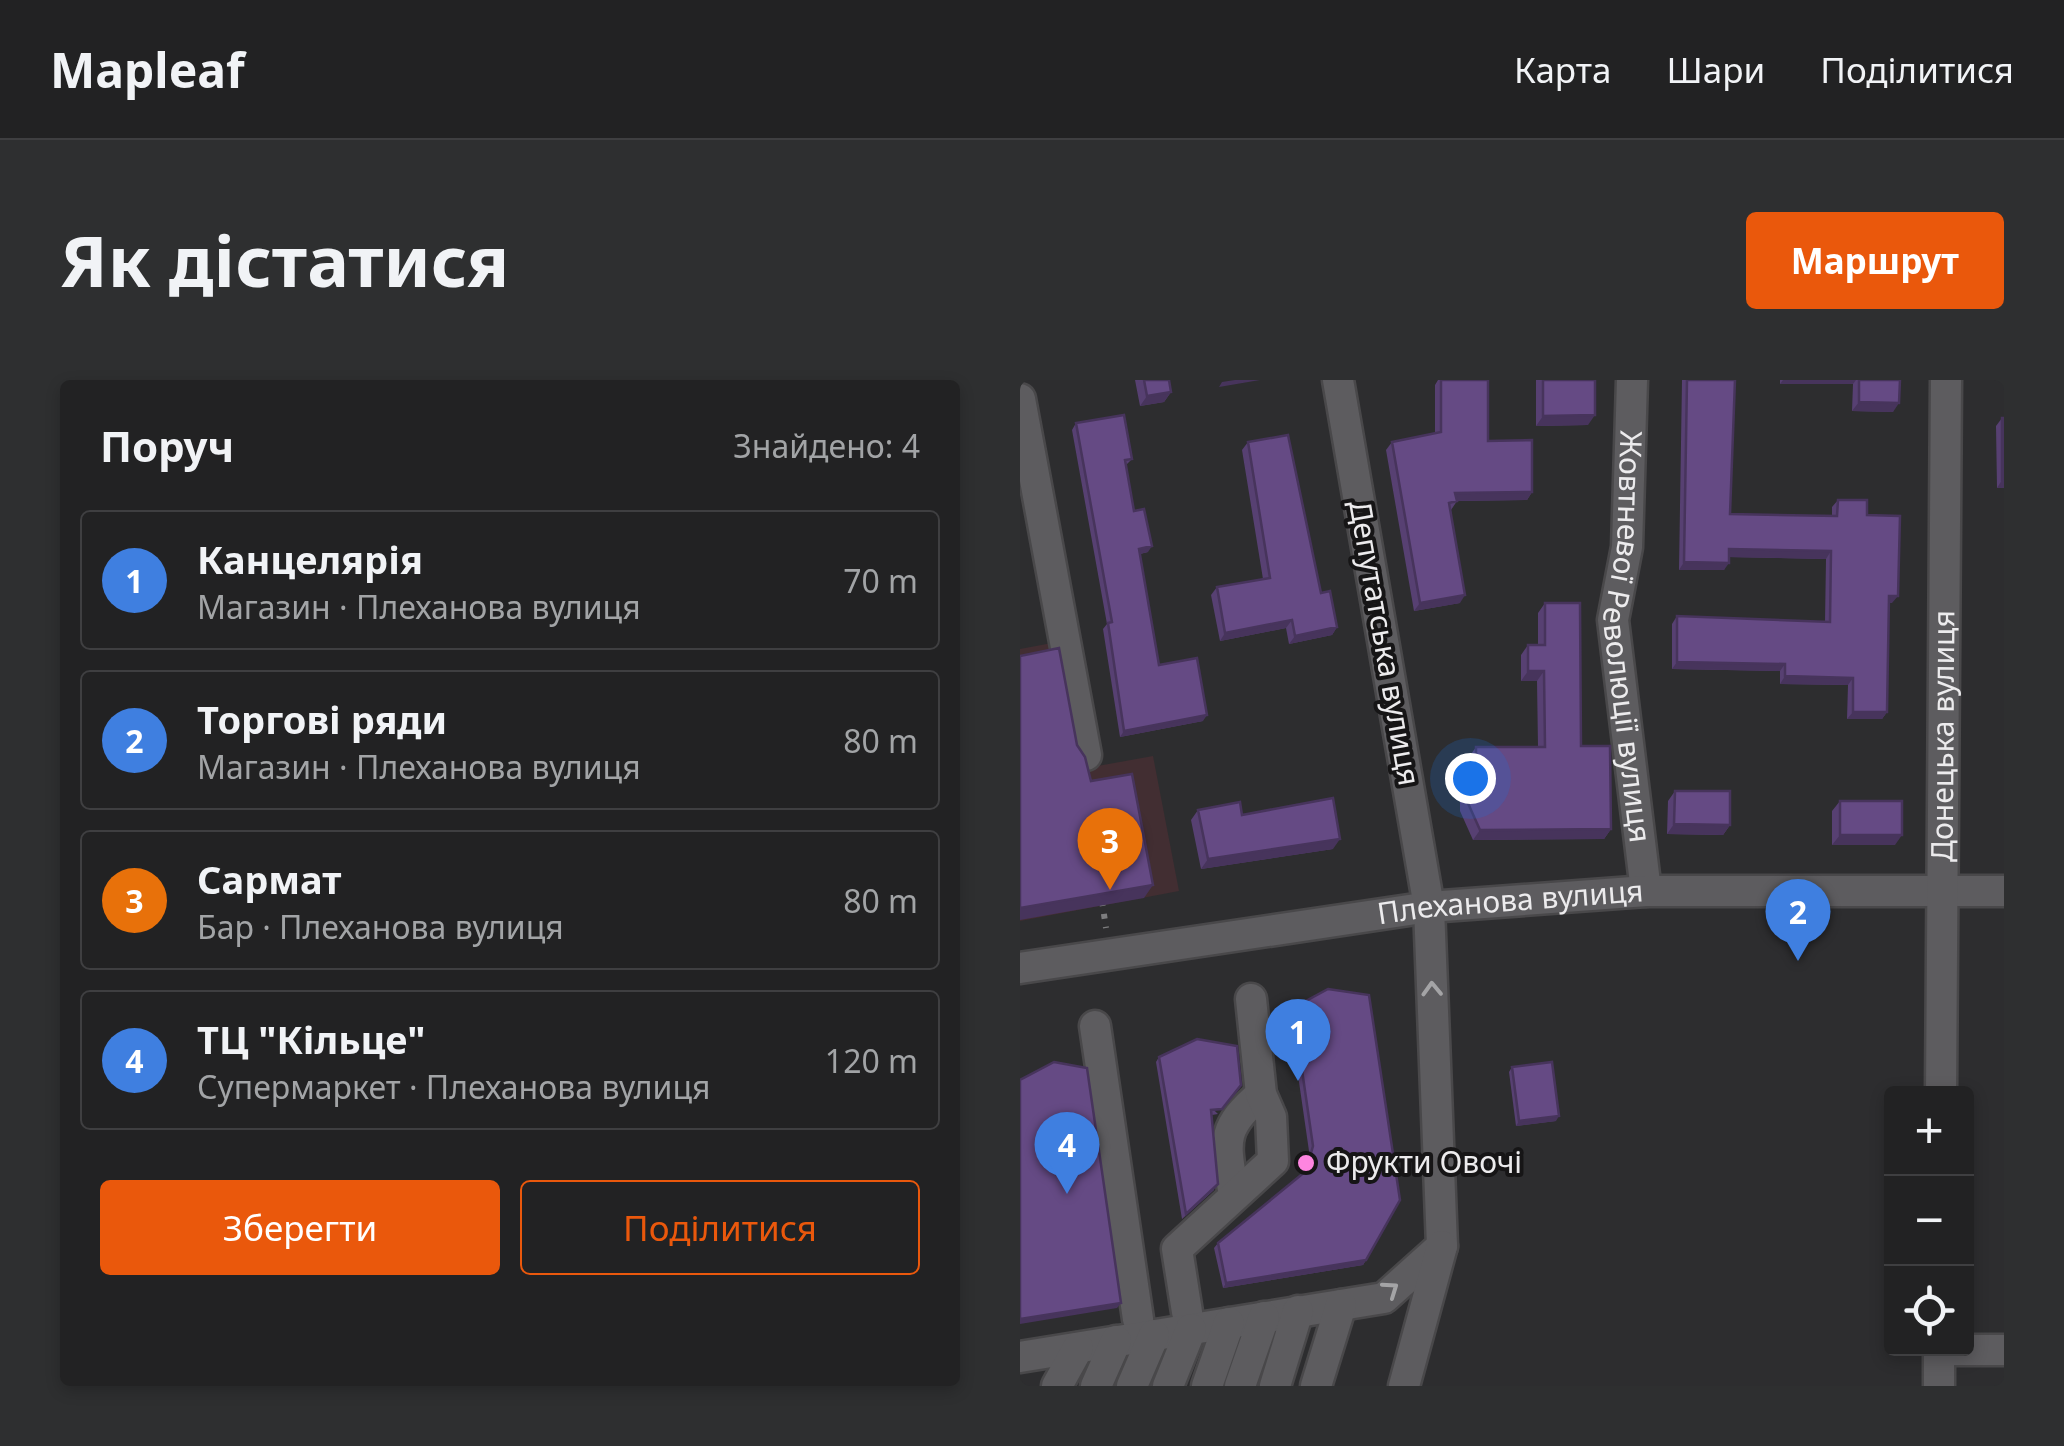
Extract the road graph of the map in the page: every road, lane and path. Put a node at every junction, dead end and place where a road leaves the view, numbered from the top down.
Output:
1 (1338, 380) edge
2 (1632, 380) edge
3 (1946, 380) edge
4 (1020, 400) edge
5 (1086, 754) edge
6 (1099, 882) edge
7 (1646, 891) junction
8 (1944, 891) junction
9 (2004, 891) edge
10 (1429, 906) junction
11 (1111, 954) junction
12 (1020, 968) edge
13 (1251, 999) dead end
14 (1095, 1026) dead end
15 (1942, 1086) edge
16 (1261, 1094) junction
17 (1234, 1196) junction
18 (1442, 1246) junction
19 (1176, 1249) junction
20 (1133, 1284) junction
21 (1341, 1305) junction
22 (1298, 1311) junction
23 (1264, 1317) junction
24 (1189, 1320) junction
25 (1228, 1323) junction
26 (1146, 1327) junction
27 (1116, 1341) junction
28 (1078, 1348) junction
29 (1974, 1350) edge
30 (2004, 1350) edge
31 (1939, 1356) edge
32 (1020, 1357) edge
33 (1057, 1386) edge
34 (1096, 1386) edge
35 (1132, 1386) edge
36 (1168, 1386) edge
37 (1207, 1386) edge
38 (1240, 1386) edge
39 (1276, 1386) edge
40 (1316, 1386) edge
41 (1404, 1386) edge
42 (1939, 1386) edge

1 - 10 street, Депутатська вулиця
2 - 7 street, Жовтневої Революції вулиця
3 - 8 street, Донецька вулиця
4 - 5 street
6 - 11 path
7 - 8 street, Плеханова вулиця
7 - 10 street, Плеханова вулиця
8 - 9 street, Плеханова вулиця
8 - 15 street, Донецька вулиця
10 - 11 street, Плеханова вулиця
18 -> 10 street, Депутатська вулиця
11 - 12 street, Плеханова вулиця
13 - 16 street
14 - 20 street
16 - 17 street
16 - 17 street
17 - 19 street
21 -> 18 street
18 - 41 street, Депутатська вулиця
19 - 20 street
19 - 24 street
20 - 26 street
21 - 22 street
21 - 40 street
22 - 23 street
22 - 39 street
23 - 25 street
23 - 38 street
24 - 25 street
24 - 26 street
24 - 36 street
25 - 37 street
26 - 27 street
26 - 35 street
27 - 28 street
27 - 34 street
28 - 32 street
28 - 33 street
29 - 30 street
31 - 42 street

